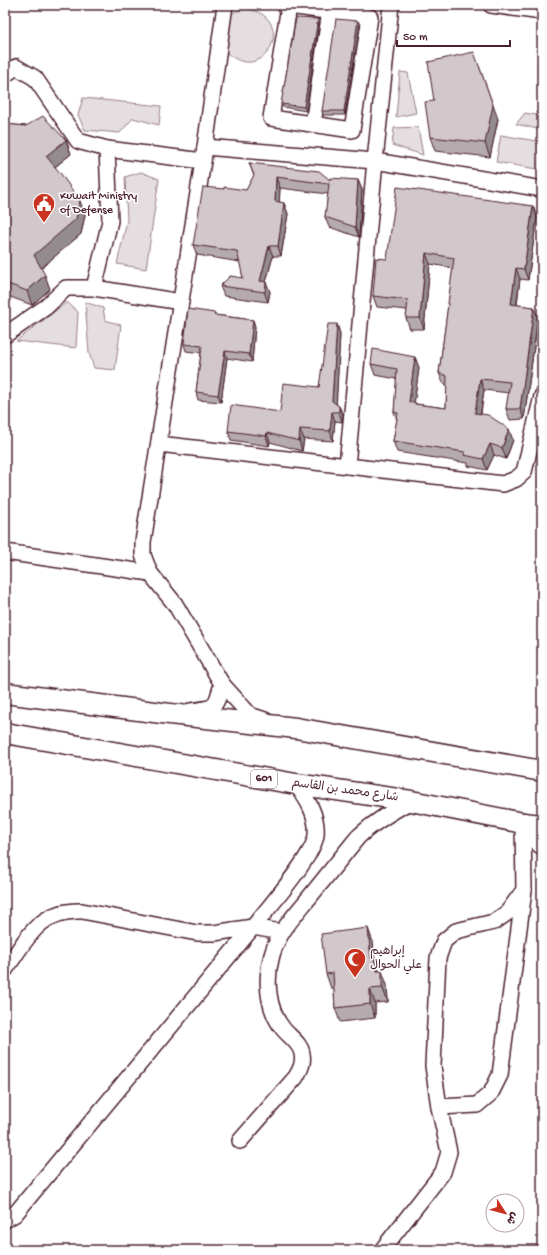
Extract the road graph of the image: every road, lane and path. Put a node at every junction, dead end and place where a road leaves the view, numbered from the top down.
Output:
1 (225, 5) edge
2 (286, 5) edge
3 (391, 5) edge
4 (491, 5) edge
5 (330, 11) junction
6 (542, 12) edge
7 (5, 75) edge
8 (314, 124) junction
9 (107, 149) junction
10 (204, 154) junction
11 (375, 161) junction
12 (542, 189) edge
13 (94, 288) junction
14 (181, 302) junction
15 (5, 336) edge
16 (542, 396) edge
17 (159, 444) junction
18 (347, 466) junction
19 (5, 552) edge
20 (150, 573) junction
21 (222, 684) junction
22 (5, 693) edge
23 (170, 714) junction
24 (279, 725) junction
25 (5, 733) edge
26 (542, 771) edge
27 (296, 784) junction
28 (411, 801) junction
29 (523, 823) junction
30 (542, 825) edge
31 (542, 844) edge
32 (524, 890) junction
33 (253, 926) junction
34 (281, 932) junction
35 (5, 970) edge
36 (440, 1107) junction
37 (240, 1141) dead end
38 (5, 1220) edge
39 (382, 1250) edge

1 - 10 lane
2 - 5 lane
2 - 8 lane
3 - 11 lane
4 - 6 lane
5 - 8 lane
5 - 8 lane
7 - 9 lane
9 - 10 lane
9 - 13 lane
10 - 11 lane
10 - 14 lane
11 - 12 lane
11 - 18 lane
13 - 14 lane
13 - 15 lane
14 - 17 lane
16 - 18 lane
17 - 18 lane
17 - 20 lane
19 - 20 lane
20 - 21 lane
21 - 23 lane
21 - 24 lane
22 - 23 main road
23 - 24 main road
24 - 26 main road
25 - 27 main road, شارع محمد بن القاسم / 601
27 - 28 main road, شارع محمد بن القاسم / 601
27 - 33 lane
28 - 29 main road, شارع محمد بن القاسم / 601
28 - 34 lane
29 - 30 main road, شارع محمد بن القاسم / 601
29 - 31 main road
29 - 32 lane
32 - 36 lane
32 - 36 lane
33 - 34 lane
33 - 35 lane
33 - 38 lane
34 - 37 lane
36 - 39 lane

